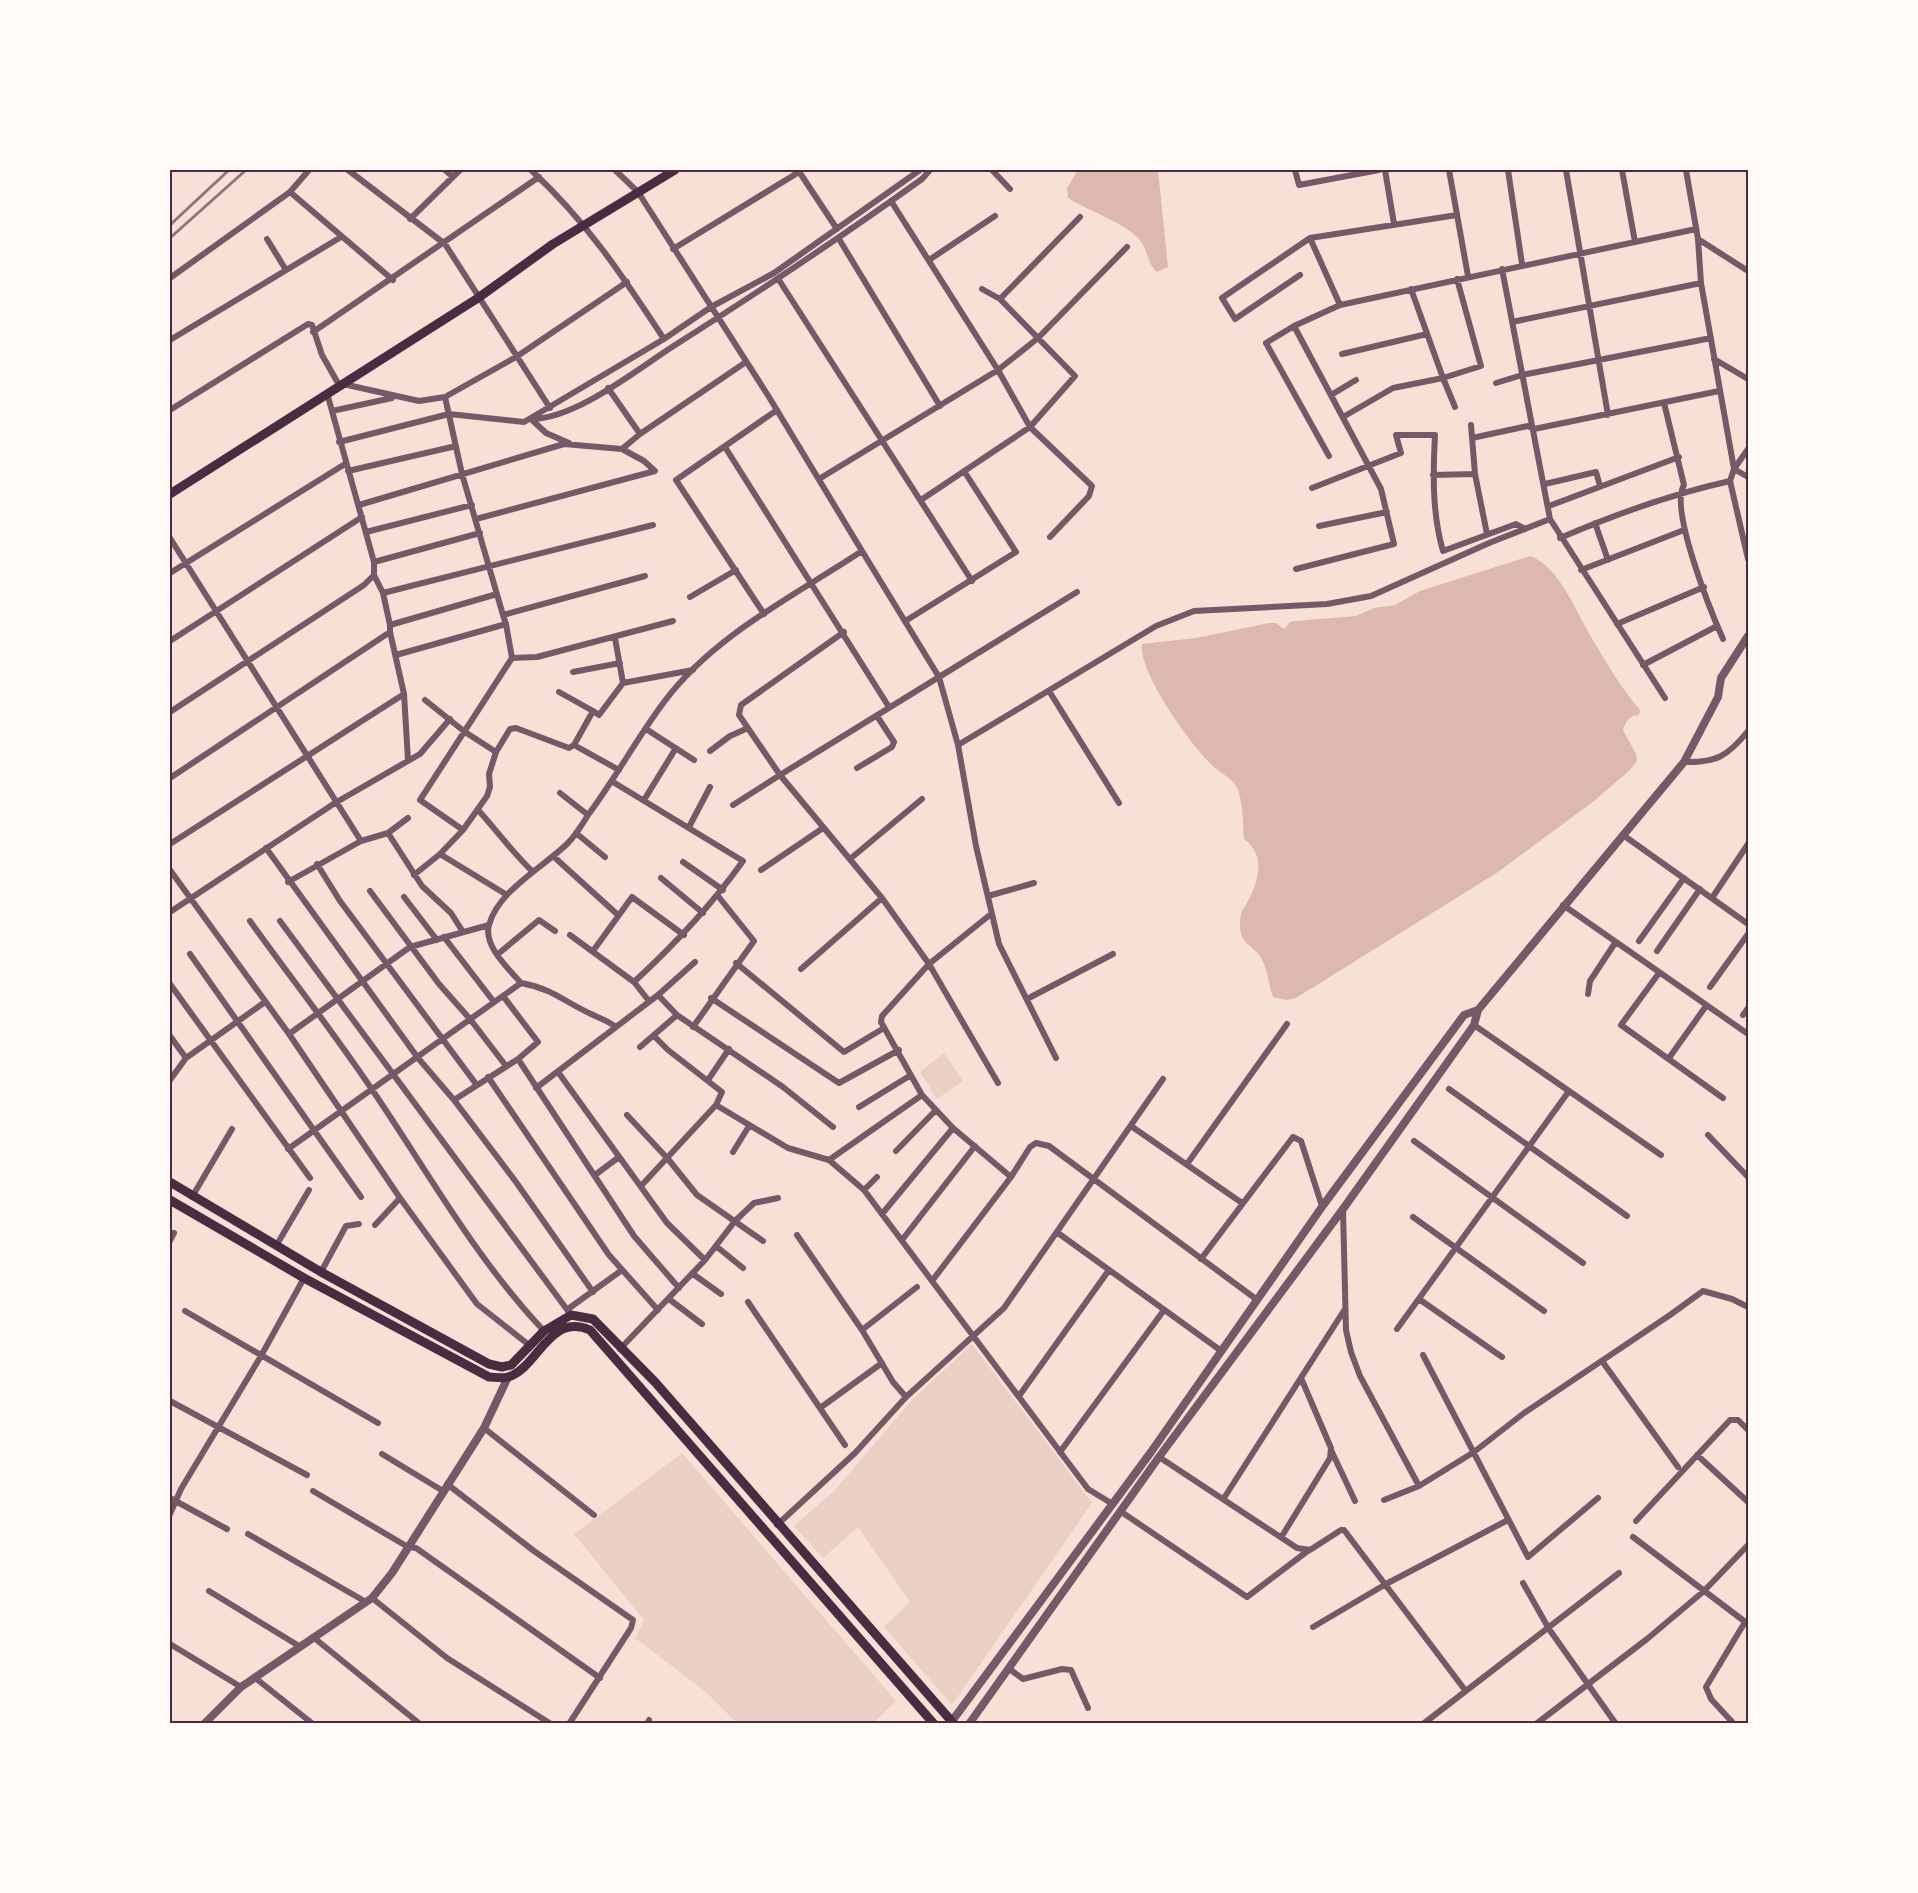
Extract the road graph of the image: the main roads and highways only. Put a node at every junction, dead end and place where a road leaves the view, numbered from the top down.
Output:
1 (675, 170) edge
2 (170, 494) edge
3 (170, 1182) edge
4 (170, 1200) edge
5 (952, 1723) edge
6 (934, 1724) edge

1 - 2 main road
3 - 5 main road
4 - 6 main road

